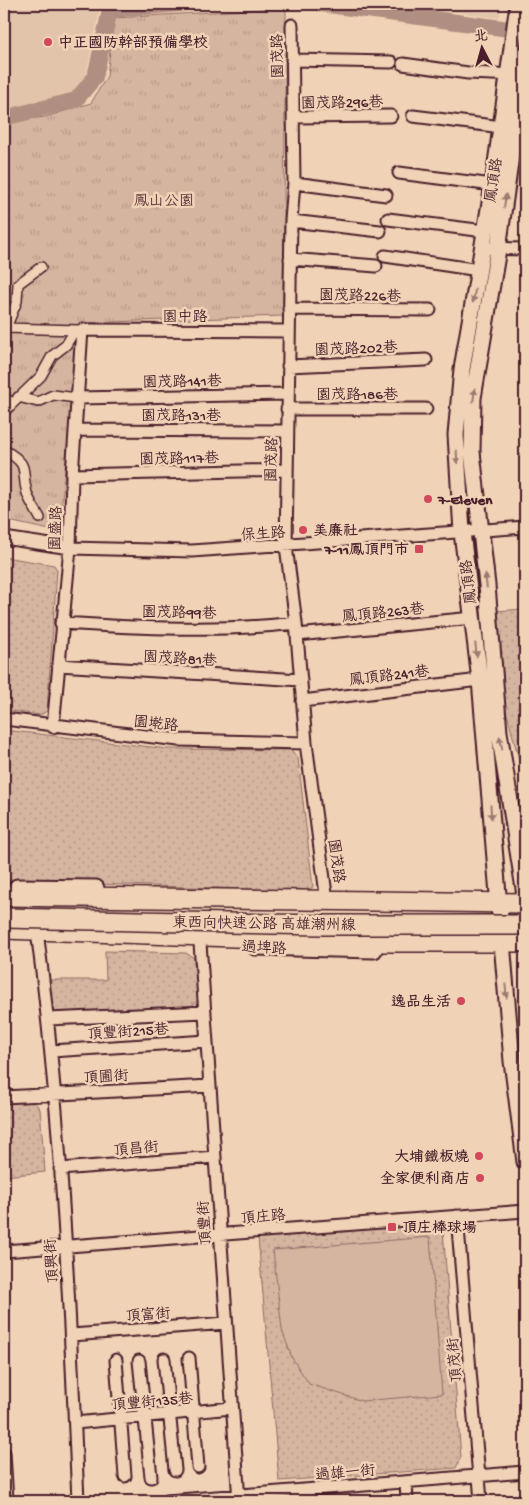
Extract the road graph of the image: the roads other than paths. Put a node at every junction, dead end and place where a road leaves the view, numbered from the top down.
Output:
1 (518, 10) edge
2 (292, 25) dead end
3 (525, 55) edge
4 (292, 60) junction
5 (391, 62) dead end
6 (403, 64) dead end
7 (519, 75) edge
8 (391, 116) dead end
9 (413, 116) dead end
10 (293, 117) junction
11 (514, 124) edge
12 (399, 173) dead end
13 (294, 183) junction
14 (493, 185) junction
15 (386, 195) dead end
16 (388, 219) dead end
17 (291, 221) junction
18 (485, 230) junction
19 (380, 231) dead end
20 (482, 248) junction
21 (498, 249) junction
22 (525, 249) edge
23 (385, 256) dead end
24 (290, 259) junction
25 (376, 266) dead end
26 (41, 267) dead end
27 (479, 270) junction
28 (289, 309) junction
29 (430, 310) dead end
30 (5, 328) edge
31 (78, 330) junction
32 (289, 331) junction
33 (426, 360) dead end
34 (288, 366) junction
35 (287, 394) junction
36 (4, 397) edge
37 (77, 398) junction
38 (15, 400) junction
39 (287, 409) junction
40 (426, 409) dead end
41 (4, 412) edge
42 (75, 430) junction
43 (287, 431) junction
44 (4, 450) edge
45 (286, 470) junction
46 (72, 476) junction
47 (40, 518) dead end
48 (525, 527) edge
49 (480, 531) junction
50 (462, 532) junction
51 (4, 538) edge
52 (286, 546) junction
53 (70, 548) junction
54 (473, 618) junction
55 (61, 623) junction
56 (296, 629) junction
57 (58, 665) junction
58 (300, 680) junction
59 (480, 680) junction
60 (302, 701) junction
61 (4, 719) edge
62 (53, 727) junction
63 (306, 743) junction
64 (4, 887) edge
65 (326, 894) junction
66 (4, 896) edge
67 (525, 896) edge
68 (499, 900) junction
69 (525, 903) edge
70 (4, 907) edge
71 (525, 913) edge
72 (4, 918) edge
73 (525, 925) edge
74 (4, 929) edge
75 (4, 937) edge
76 (38, 938) junction
77 (525, 942) edge
78 (200, 943) junction
79 (503, 946) junction
80 (525, 950) edge
81 (205, 1012) junction
82 (48, 1019) junction
83 (207, 1040) junction
84 (51, 1051) junction
85 (210, 1086) junction
86 (55, 1094) junction
87 (4, 1096) edge
88 (215, 1157) junction
89 (525, 1162) edge
90 (60, 1169) junction
91 (525, 1211) edge
92 (457, 1216) junction
93 (220, 1235) junction
94 (65, 1246) junction
95 (4, 1251) edge
96 (226, 1323) junction
97 (72, 1335) junction
98 (189, 1358) dead end
99 (164, 1359) dead end
100 (116, 1360) dead end
101 (139, 1361) dead end
102 (232, 1408) junction
103 (193, 1412) junction
104 (168, 1414) junction
105 (146, 1416) junction
106 (121, 1419) junction
107 (75, 1423) junction
108 (4, 1453) edge
109 (198, 1467) dead end
110 (175, 1470) dead end
111 (525, 1472) edge
112 (125, 1476) dead end
113 (478, 1476) junction
114 (152, 1477) dead end
115 (406, 1482) junction
116 (300, 1496) edge
117 (239, 1499) edge
118 (7, 1501) edge
119 (78, 1501) edge
120 (167, 1501) edge
121 (407, 1501) edge
122 (481, 1501) edge

1 - 7 main road, 鳳頂路
2 - 4 street, 園茂路
3 - 7 main road, 鳳頂路
4 - 5 street
4 - 10 street, 園茂路
6 - 7 street
7 - 11 main road, 鳳頂路
8 - 10 street, 園茂路296巷
9 - 11 street
10 - 13 street, 園茂路
11 - 14 main road, 鳳頂路
21 -> 11 main road, 鳳頂路
12 - 14 street
13 - 15 street
13 - 17 street, 園茂路
14 - 18 main road, 鳳頂路
16 - 18 street
17 - 19 street
17 - 24 street, 園茂路
18 - 20 main road, 鳳頂路
20 - 21 street
20 - 27 main road, 鳳頂路
21 - 22 street
49 -> 21 main road, 鳳頂路
23 - 27 street
24 - 25 street
24 - 28 street, 園茂路
26 - 30 street
27 -> 50 main road, 鳳頂路
28 - 29 street, 園茂路226巷
28 - 32 street, 園茂路
30 - 31 street
31 - 32 street, 園中路
31 - 37 street, 園盛路
31 - 38 street
32 - 34 street, 園茂路
33 - 34 street, 園茂路202巷
34 - 35 street, 園茂路
35 - 37 street, 園茂路141巷
35 - 39 street, 園茂路
36 - 38 street
37 - 38 street
37 - 42 street, 園盛路
38 - 41 street
39 - 40 street, 園茂路186巷
39 - 43 street, 園茂路
42 - 43 street, 園茂路131巷
42 - 46 street, 園盛路
43 - 45 street, 園茂路
44 - 47 street
45 - 46 street, 園茂路117巷
45 - 52 street, 園茂路
46 - 53 street, 園盛路
48 - 49 street, 保生路
49 - 50 street, 保生路
67 -> 49 main road, 鳳頂路
50 - 52 street, 保生路
50 - 54 main road, 鳳頂路
51 - 53 street, 保生路
52 - 53 street, 保生路
52 - 56 street, 園茂路
53 - 55 street, 園盛路
54 - 56 street, 鳳頂路263巷
54 -> 59 main road, 鳳頂路
55 - 56 street, 園茂路99巷
55 - 57 street, 園盛路
56 - 58 street, 園茂路
57 - 58 street, 園茂路81巷
57 - 62 street, 園盛路
58 - 60 street, 園茂路
59 - 60 street, 鳳頂路241巷
59 -> 68 main road, 鳳頂路
60 - 63 street, 園茂路
61 - 62 street, 園墘路
62 - 63 street, 園墘路
63 - 65 street, 園茂路
64 - 65 main road
65 - 68 main road
66 - 68 highway
67 - 68 main road
68 - 69 highway
68 - 79 main road, 鳳頂路
70 - 71 highway, 東西向快速公路 高雄潮州線
72 - 73 highway, 東西向快速公路 高雄潮州線, bridge
74 - 79 highway
75 - 76 main road, 過埤路
76 - 78 main road, 過埤路
76 - 82 street, 頂興街
77 - 79 highway
78 - 79 main road, 過埤路
78 - 81 street, 頂豐街
79 - 80 main road, 過埤路
79 -> 89 main road, 鳳頂路
81 - 82 street
81 - 83 street, 頂豐街
82 - 84 street, 頂興街
83 - 84 street, 頂豐街215巷
83 - 85 street, 頂豐街
84 - 86 street, 頂興街
85 - 86 street, 頂圃街
85 - 88 street, 頂豐街
86 - 87 street, 頂圃街
86 - 90 street, 頂興街
88 - 90 street, 頂昌街
88 - 93 street, 頂豐街
90 - 94 street, 頂興街
91 - 92 street, 頂庄路
92 - 93 street, 頂庄路
92 - 113 street, 頂茂街
93 - 94 street, 頂庄路
93 - 96 street, 頂豐街
94 - 95 street, 頂庄路
94 - 97 street, 頂興街
96 - 97 street, 頂富街
96 - 102 street, 頂豐街
97 - 107 street, 頂興街
98 - 103 street
99 - 104 street
100 - 106 street
101 - 105 street
102 - 103 street, 頂豐街135巷
102 - 117 street, 頂豐街
103 - 104 street, 頂豐街135巷
103 - 109 street
104 - 105 street, 頂豐街135巷
104 - 110 street
105 - 106 street, 頂豐街135巷
105 - 114 street
106 - 107 street, 頂豐街135巷
106 - 112 street
107 - 119 street, 頂興街
108 - 118 street
111 - 113 street, 過雄一街
113 - 115 street, 過雄一街
113 - 122 street, 頂茂街
115 - 116 street, 過雄一街
115 - 121 street
116 - 117 street, 過雄一街
117 - 120 street, 過雄一街

